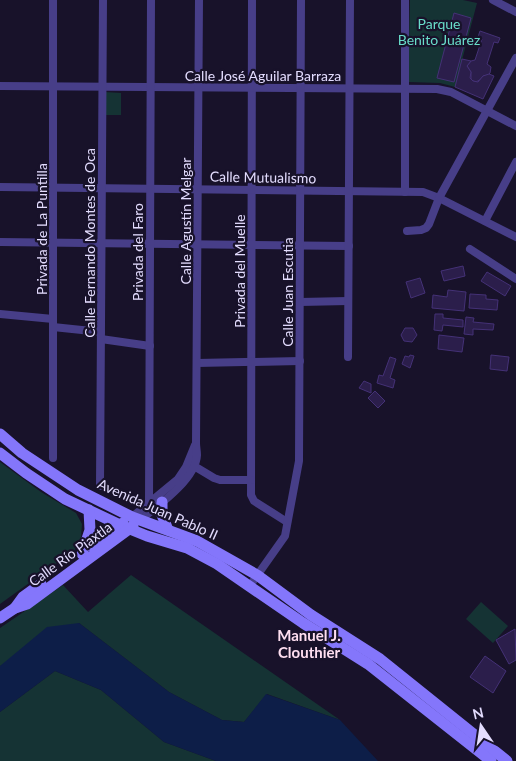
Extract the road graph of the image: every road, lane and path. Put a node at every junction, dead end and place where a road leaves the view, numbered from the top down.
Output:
1 (53, 0) edge
2 (103, 0) edge
3 (151, 0) edge
4 (199, 0) edge
5 (252, 0) edge
6 (301, 0) edge
7 (350, 0) edge
8 (405, 0) edge
9 (493, 0) edge
10 (516, 12) edge
11 (516, 58) edge
12 (0, 86) edge
13 (53, 86) junction
14 (103, 86) junction
15 (150, 87) junction
16 (198, 87) junction
17 (253, 88) junction
18 (301, 88) junction
19 (350, 88) junction
20 (405, 88) junction
21 (486, 110) junction
22 (516, 126) edge
23 (516, 162) edge
24 (0, 187) edge
25 (53, 187) junction
26 (102, 188) junction
27 (150, 188) junction
28 (198, 189) junction
29 (252, 190) junction
30 (300, 190) junction
31 (349, 191) junction
32 (405, 192) junction
33 (439, 198) junction
34 (485, 221) junction
35 (407, 231) dead end
36 (516, 236) edge
37 (0, 242) edge
38 (53, 243) junction
39 (102, 243) junction
40 (150, 243) junction
41 (197, 243) junction
42 (252, 244) junction
43 (300, 245) junction
44 (348, 246) junction
45 (470, 249) dead end
46 (516, 279) edge
47 (348, 301) junction
48 (300, 302) junction
49 (0, 314) edge
50 (53, 323) junction
51 (101, 335) junction
52 (150, 346) junction
53 (348, 357) dead end
54 (300, 361) junction
55 (196, 363) junction
56 (252, 363) junction
57 (0, 434) edge
58 (196, 443) junction
59 (0, 453) edge
60 (53, 458) dead end
61 (194, 466) junction
62 (251, 480) junction
63 (100, 486) dead end
64 (162, 502) junction
65 (149, 503) junction
66 (89, 510) junction
67 (288, 522) junction
68 (130, 523) junction
69 (168, 530) junction
70 (82, 554) junction
71 (258, 575) junction
72 (249, 587) junction
73 (15, 608) junction
74 (0, 618) edge
75 (329, 633) junction
76 (498, 759) edge

1 - 13 street, Privada de La Puntilla
2 - 14 street, Calle Fernando Montes de Oca
3 - 15 street, Privada del Faro
4 - 16 street, Calle Agustín Melgar
5 - 17 street, Privada del Muelle
6 - 18 street, Calle Juan Escutia
7 - 19 street
8 - 20 street
9 - 10 street
11 - 21 street
12 - 13 street, Calle José Aguilar Barraza
13 - 14 street, Calle José Aguilar Barraza
13 - 25 street, Privada de La Puntilla
14 - 15 street, Calle José Aguilar Barraza
14 - 26 street, Calle Fernando Montes de Oca
15 - 16 street, Calle José Aguilar Barraza
15 - 27 street, Privada del Faro
16 - 17 street, Calle José Aguilar Barraza
16 - 28 street, Calle Agustín Melgar
17 - 18 street, Calle José Aguilar Barraza
17 - 29 street, Privada del Muelle
18 - 19 street, Calle José Aguilar Barraza
18 - 30 street, Calle Juan Escutia
19 - 20 street, Calle José Aguilar Barraza
19 - 31 street
20 - 21 street, Calle José Aguilar Barraza
20 - 32 street
21 - 22 street, Calle José Aguilar Barraza
21 - 33 street
23 - 34 street
24 - 25 street, Calle Mutualismo
25 - 26 street, Calle Mutualismo
25 - 38 street, Privada de La Puntilla
26 - 27 street, Calle Mutualismo
26 - 39 street, Calle Fernando Montes de Oca
27 - 28 street, Calle Mutualismo
27 - 40 street, Privada del Faro
28 - 29 street, Calle Mutualismo
28 - 41 street, Calle Agustín Melgar
29 - 30 street, Calle Mutualismo
29 - 42 street, Privada del Muelle
30 - 31 street, Calle Mutualismo
30 - 43 street, Calle Juan Escutia
31 - 32 street, Calle Mutualismo
31 - 44 street
32 - 33 street, Calle Mutualismo
33 - 34 street, Calle Mutualismo
33 - 35 street
34 - 36 street, Calle Mutualismo
37 - 38 street
38 - 39 street
38 - 50 street, Privada de La Puntilla
39 - 40 street
39 - 51 street, Calle Fernando Montes de Oca
40 - 41 street
40 - 52 street, Privada del Faro
41 - 42 street
41 - 55 street, Calle Agustín Melgar
42 - 43 street
42 - 56 street, Privada del Muelle
43 - 44 street
43 - 48 street, Calle Juan Escutia
44 - 47 street
45 - 46 street
47 - 48 street
47 - 53 street
48 - 54 street, Calle Juan Escutia
49 - 50 street
50 - 51 street
50 - 60 street, Privada de La Puntilla
51 - 52 street
51 - 63 street, Calle Fernando Montes de Oca
52 - 65 street, Privada del Faro
54 - 56 street
54 - 67 street, Calle Juan Escutia
55 - 56 street
55 - 58 street, Calle Agustín Melgar
56 - 62 street, Privada del Muelle
57 - 68 main road, Avenida Juan Pablo II
58 - 61 street, Calle Agustín Melgar
58 - 65 street, Calle Agustín Melgar
59 - 66 main road, Avenida Juan Pablo II
61 - 62 street
61 - 64 street
62 - 67 street, Privada del Muelle
64 - 68 street
64 - 69 main road
65 - 68 street, Calle Agustín Melgar
66 - 68 main road, Avenida Juan Pablo II
66 - 70 main road
67 - 71 street, Calle Juan Escutia
68 - 69 main road, Avenida Juan Pablo II
68 - 70 main road, Calle Río Piaxtla
68 - 72 main road, Avenida Juan Pablo II
68 - 73 main road, Calle Río Piaxtla
69 - 71 main road, Avenida Juan Pablo II
70 - 73 main road, Calle Río Piaxtla
71 - 72 street
71 - 75 main road, Avenida Juan Pablo II
72 - 75 main road, Avenida Juan Pablo II
73 - 74 main road, Calle Río Piaxtla
75 - 76 main road, Avenida Juan Pablo II

